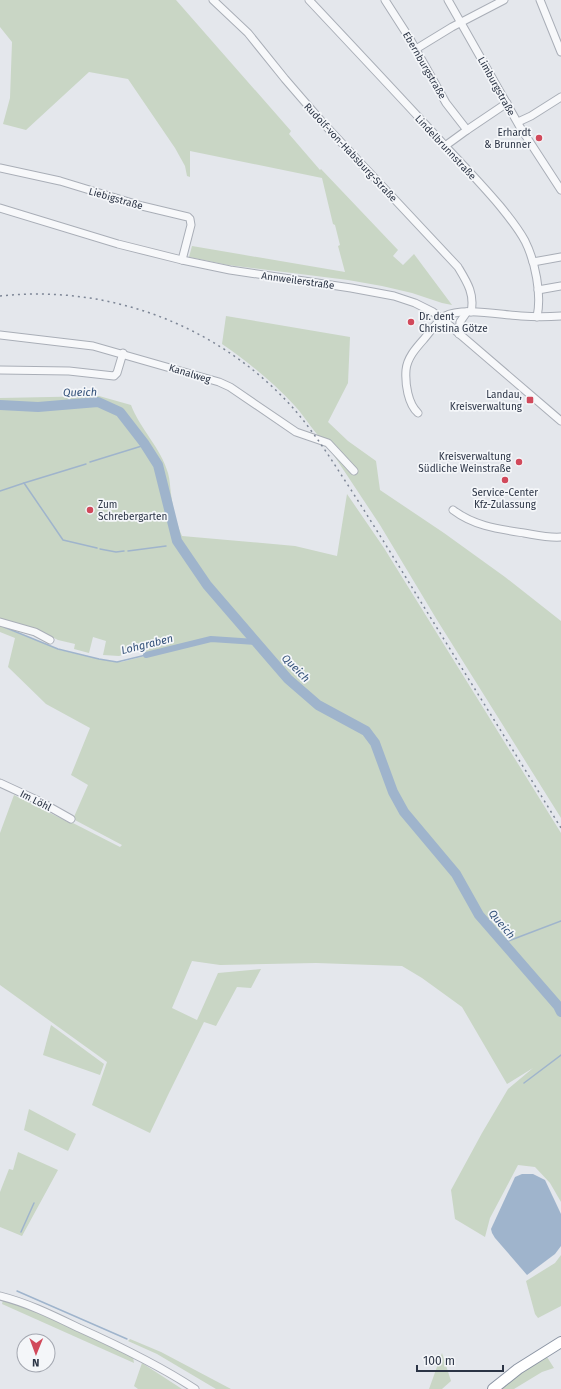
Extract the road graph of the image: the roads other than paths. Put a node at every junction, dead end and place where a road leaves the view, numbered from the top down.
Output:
1 (213, 0) edge
2 (308, 0) edge
3 (385, 0) edge
4 (448, 0) edge
5 (540, 0) edge
6 (500, 1) edge
7 (460, 22) junction
8 (416, 49) junction
9 (561, 52) edge
10 (561, 97) edge
11 (507, 103) junction
12 (518, 122) junction
13 (467, 130) junction
14 (445, 146) junction
15 (0, 168) edge
16 (561, 190) edge
17 (0, 208) edge
18 (561, 257) edge
19 (182, 260) junction
20 (533, 262) junction
21 (561, 286) edge
22 (538, 290) junction
23 (469, 312) junction
24 (561, 316) edge
25 (537, 317) junction
26 (442, 319) junction
27 (459, 334) junction
28 (0, 335) edge
29 (123, 353) junction
30 (0, 370) edge
31 (418, 413) dead end
32 (561, 421) edge
33 (354, 471) dead end
34 (453, 510) dead end
35 (561, 537) edge
36 (0, 622) edge
37 (50, 640) dead end
38 (0, 783) edge
39 (71, 819) dead end
40 (0, 1296) edge
41 (561, 1342) edge
42 (195, 1389) edge
43 (493, 1389) edge

1 - 23 street, Rudolf-von-Habsburg-Straße
2 - 14 street, Lindelbrunnstraße
3 - 8 street, Ebernburgstraße
4 - 7 street, Limburgstraße
5 - 9 street
6 - 7 street
7 - 8 street
7 - 11 street, Limburgstraße
8 - 13 street, Ebernburgstraße
10 - 12 street
11 - 12 street, Limburgstraße
11 - 13 street
12 - 16 street, Limburgstraße
13 - 14 street
14 - 20 street, Lindelbrunnstraße
15 - 19 street, Liebigstraße
17 - 19 street, Annweilerstraße
18 - 20 street
19 - 26 street, Annweilerstraße
20 - 22 street, Lindelbrunnstraße
21 - 22 street
22 - 25 street, Lindelbrunnstraße
23 - 25 street
23 - 26 street
23 - 27 street
24 - 25 street
26 - 27 street, Annweilerstraße
26 - 31 street
27 - 32 street, Annweilerstraße
28 - 29 street, Kanalweg
29 - 30 street
29 - 33 street, Kanalweg
34 - 35 street
36 - 37 street
38 - 39 street, Im Löhl
40 - 42 street
41 - 43 highway

